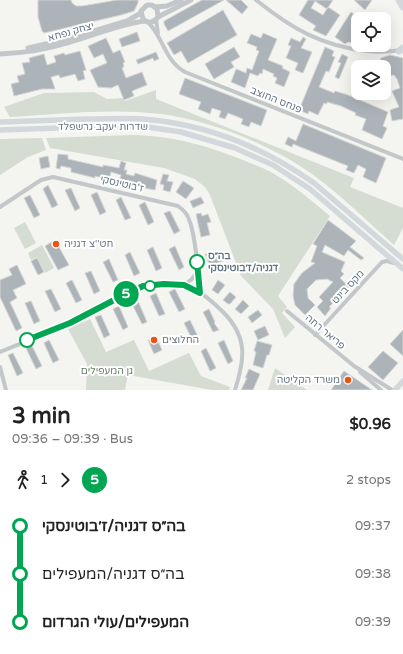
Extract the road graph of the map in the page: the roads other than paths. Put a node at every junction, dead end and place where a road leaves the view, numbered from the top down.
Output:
1 (181, 0) edge
2 (191, 0) edge
3 (256, 0) edge
4 (399, 0) edge
5 (156, 7) junction
6 (403, 7) edge
7 (141, 13) junction
8 (157, 19) junction
9 (146, 22) junction
10 (159, 37) junction
11 (402, 50) edge
12 (0, 54) edge
13 (0, 122) edge
14 (0, 130) edge
15 (403, 159) edge
16 (0, 207) edge
17 (403, 259) edge
18 (397, 264) junction
19 (403, 269) edge
20 (198, 271) junction
21 (184, 285) junction
22 (200, 293) junction
23 (287, 310) dead end
24 (315, 335) junction
25 (0, 352) edge
26 (354, 366) junction
27 (0, 367) edge
28 (403, 380) edge
29 (6, 390) edge
30 (235, 390) edge
31 (381, 390) edge
32 (393, 390) edge

1 - 5 street
2 - 8 street
3 - 11 street
4 - 6 highway
5 - 7 street
5 - 8 street
7 - 9 street
7 - 12 street, יצחק נפחא
8 - 9 street
8 - 10 street, פנחס החוצב
9 - 10 street, פנחס החוצב
9 - 12 street, יצחק נפחא
10 - 15 street, פנחס החוצב
13 - 17 main road, שדרות יעקב גרשפלד
14 - 18 main road, שדרות יעקב גרשפלד
16 - 20 street, ז'בוטינסקי
18 - 19 main road, שדרות יעקב גרשפלד
18 - 24 street, מקס בינט
20 - 21 street
20 - 22 street, ז'בוטינסקי
21 - 22 street
21 - 25 street
22 - 30 street
23 - 24 street, פריאר רחה
24 - 26 street, פריאר רחה
26 - 31 street, פריאר רחה
26 - 32 street, פריאר רחה
27 - 29 street
28 - 32 main road

